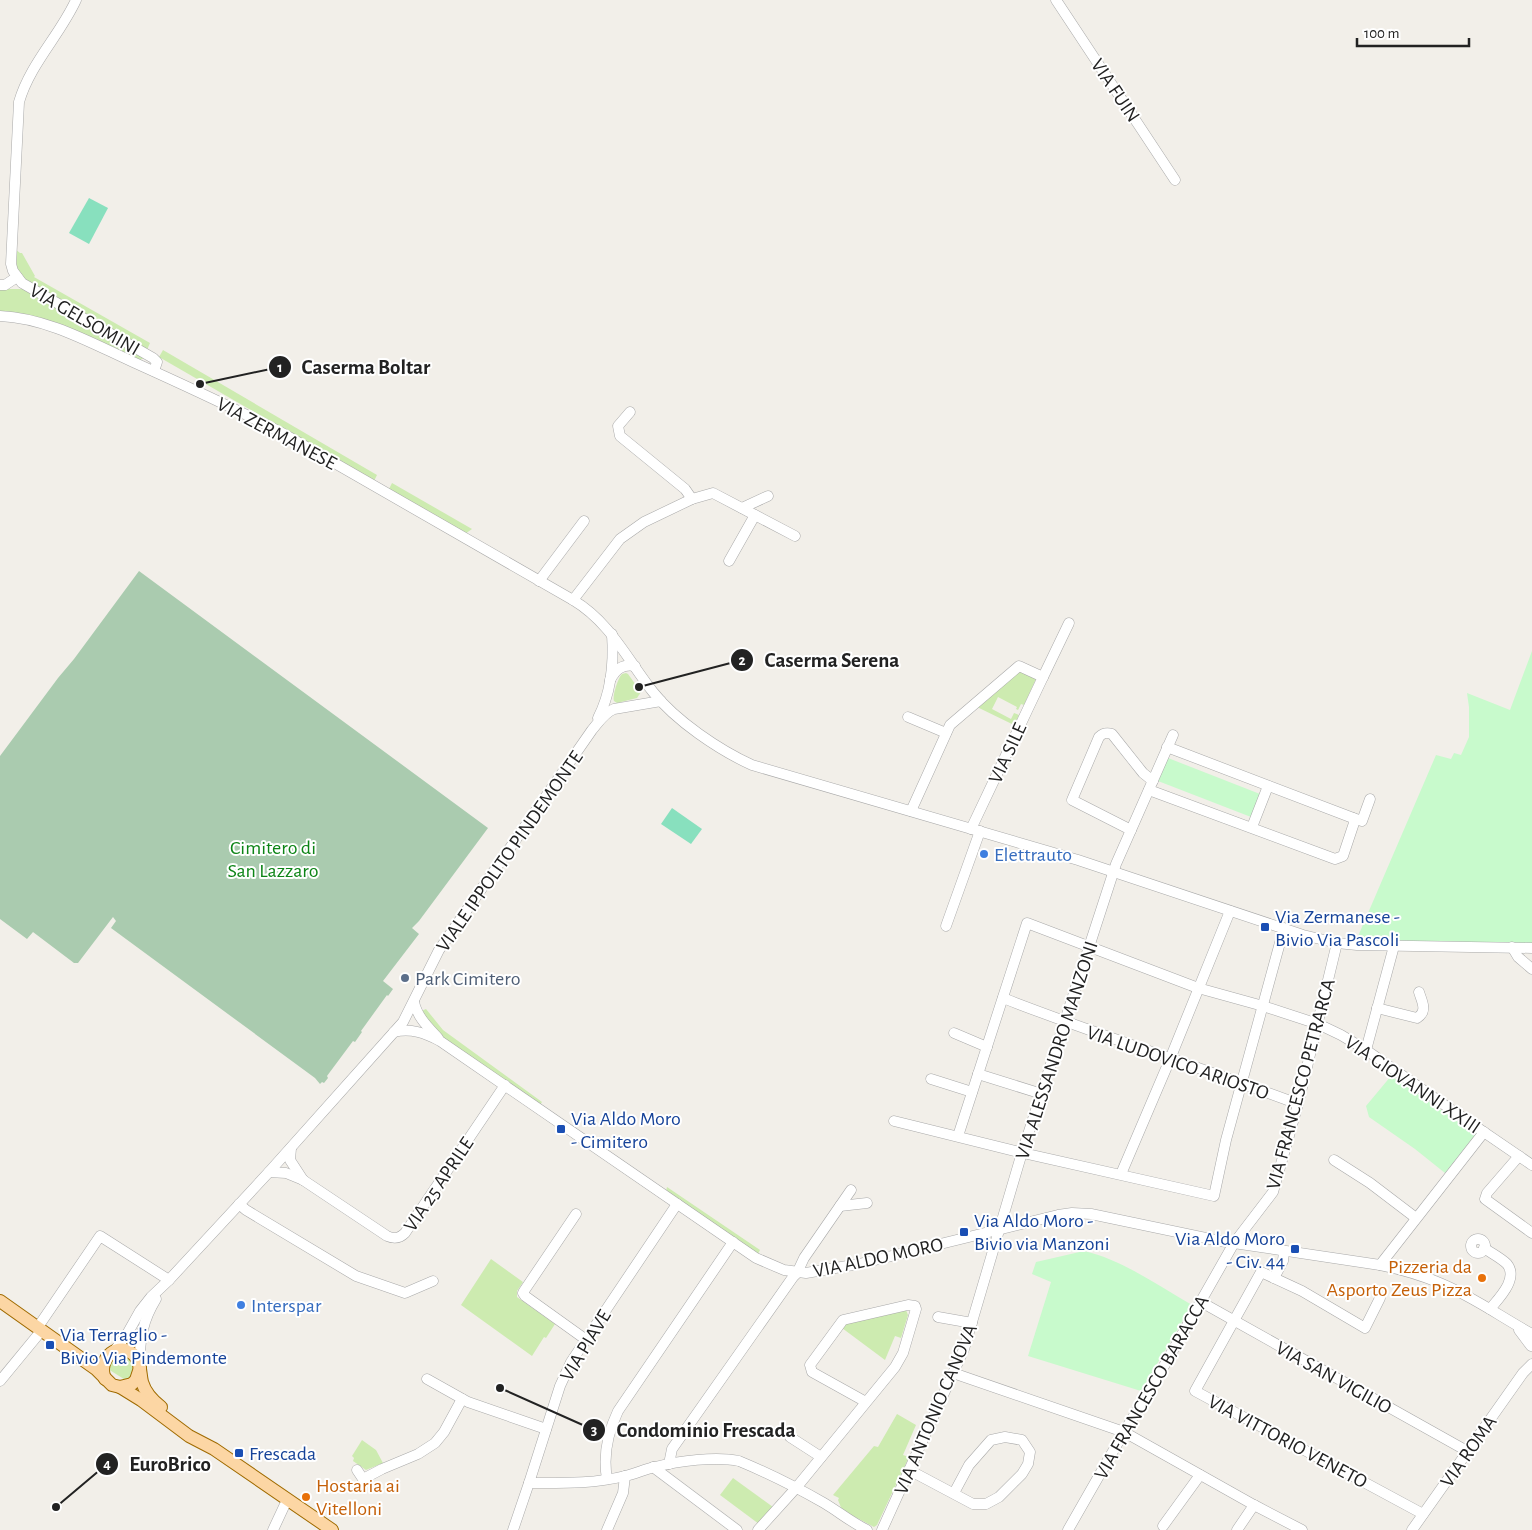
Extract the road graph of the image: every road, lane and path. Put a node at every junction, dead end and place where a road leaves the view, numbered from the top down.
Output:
1 (76, 0) edge
2 (1056, 0) edge
3 (1176, 180) dead end
4 (17, 277) junction
5 (0, 285) edge
6 (0, 316) edge
7 (149, 369) junction
8 (630, 412) dead end
9 (768, 496) dead end
10 (692, 499) junction
11 (742, 508) junction
12 (754, 515) junction
13 (584, 521) dead end
14 (795, 536) dead end
15 (729, 561) dead end
16 (539, 581) junction
17 (573, 600) junction
18 (1069, 623) dead end
19 (612, 633) junction
20 (635, 666) junction
21 (1043, 677) junction
22 (609, 682) junction
23 (661, 701) junction
24 (908, 717) dead end
25 (592, 730) junction
26 (946, 733) junction
27 (1173, 735) dead end
28 (1167, 747) junction
29 (1151, 785) junction
30 (1268, 786) junction
31 (1370, 799) dead end
32 (911, 811) junction
33 (1353, 818) junction
34 (1252, 828) junction
35 (975, 830) junction
36 (1131, 830) junction
37 (1114, 872) junction
38 (1230, 911) junction
39 (946, 926) dead end
40 (1284, 928) junction
41 (1337, 943) junction
42 (1090, 946) junction
43 (1394, 946) junction
44 (1512, 947) junction
45 (1532, 948) edge
46 (1532, 969) edge
47 (1198, 988) junction
48 (1419, 992) dead end
49 (1003, 998) junction
50 (414, 1002) junction
51 (1263, 1006) junction
52 (1377, 1008) junction
53 (406, 1018) junction
54 (422, 1020) junction
55 (1064, 1022) junction
56 (1318, 1024) junction
57 (413, 1030) junction
58 (394, 1032) junction
59 (954, 1033) dead end
60 (440, 1040) junction
61 (987, 1048) junction
62 (1366, 1050) junction
63 (1170, 1059) junction
64 (978, 1074) junction
65 (931, 1079) dead end
66 (1242, 1083) junction
67 (505, 1085) junction
68 (972, 1092) junction
69 (1042, 1094) junction
70 (1298, 1104) junction
71 (894, 1121) dead end
72 (1484, 1132) junction
73 (958, 1136) junction
74 (291, 1148) junction
75 (1023, 1153) junction
76 (1519, 1156) junction
77 (1334, 1160) dead end
78 (1532, 1165) edge
79 (269, 1172) junction
80 (1121, 1174) junction
81 (303, 1180) junction
82 (851, 1190) dead end
83 (868, 1203) dead end
84 (239, 1204) junction
85 (677, 1204) junction
86 (840, 1206) junction
87 (576, 1214) dead end
88 (1416, 1218) junction
89 (1000, 1229) junction
90 (1532, 1234) edge
91 (733, 1242) junction
92 (1234, 1243) junction
93 (1484, 1248) dead end
94 (1284, 1251) junction
95 (1380, 1265) junction
96 (797, 1273) junction
97 (1274, 1278) junction
98 (169, 1280) junction
99 (433, 1281) dead end
100 (1380, 1298) dead end
101 (0, 1301) edge
102 (1201, 1302) junction
103 (1490, 1309) junction
104 (938, 1316) dead end
105 (1234, 1321) junction
106 (972, 1323) junction
107 (1511, 1323) junction
108 (43, 1331) junction
109 (1532, 1334) edge
110 (585, 1339) junction
111 (1532, 1346) edge
112 (111, 1353) junction
113 (1532, 1364) edge
114 (139, 1365) junction
115 (1523, 1373) junction
116 (952, 1374) junction
117 (105, 1379) junction
118 (427, 1379) dead end
119 (0, 1381) edge
120 (1532, 1381) edge
121 (120, 1387) junction
122 (462, 1399) junction
123 (866, 1402) junction
124 (546, 1429) junction
125 (1124, 1432) junction
126 (790, 1437) dead end
127 (214, 1449) junction
128 (1467, 1451) junction
129 (821, 1457) junction
130 (669, 1464) junction
131 (653, 1467) junction
132 (357, 1470) dead end
133 (909, 1470) junction
134 (1200, 1475) junction
135 (625, 1476) junction
136 (607, 1479) junction
137 (529, 1483) junction
138 (796, 1488) junction
139 (954, 1493) junction
140 (287, 1500) junction
141 (1254, 1505) junction
142 (1424, 1514) junction
143 (1163, 1526) dead end
144 (272, 1530) edge
145 (332, 1530) edge
146 (513, 1530) edge
147 (607, 1530) edge
148 (737, 1530) edge
149 (758, 1530) edge
150 (867, 1530) edge
151 (882, 1530) edge
152 (1068, 1530) edge
153 (1237, 1530) edge
154 (1302, 1530) edge
155 (1412, 1530) edge

1 - 4 street, VIA GELSOMINI
2 - 3 street, VIA FUIN
4 - 5 street
4 - 7 street, VIA GELSOMINI
6 - 7 street, VIA ZERMANESE
7 - 16 street, VIA ZERMANESE
8 - 10 street
9 - 11 street
10 - 11 street
10 - 17 street
11 - 12 street
12 - 14 street
12 - 15 street
13 - 16 street
16 - 17 street, VIA ZERMANESE
17 - 19 street, VIA ZERMANESE
18 - 21 street, VIA SILE
19 - 20 street, VIA ZERMANESE
19 - 22 street, VIALE IPPOLITO PINDEMONTE
20 - 22 street
20 - 23 street, VIA ZERMANESE
21 - 26 street
21 - 35 street, VIA SILE
22 - 25 street, VIALE IPPOLITO PINDEMONTE
23 - 25 street, VIALE IPPOLITO PINDEMONTE
23 - 32 street, VIA ZERMANESE
24 - 26 street
25 - 50 street, VIALE IPPOLITO PINDEMONTE
26 - 32 street
27 - 28 street, VIA ALESSANDRO MANZONI
28 - 29 street, VIA ALESSANDRO MANZONI
28 - 30 street
29 - 34 street
29 - 36 street, VIA ALESSANDRO MANZONI
29 - 36 street
30 - 33 street
30 - 34 street
31 - 33 street
32 - 35 street, VIA ZERMANESE
33 - 34 street
35 - 37 street, VIA ZERMANESE
35 - 39 street, VIA SILE
36 - 37 street, VIA ALESSANDRO MANZONI
37 - 38 street, VIA ZERMANESE
37 - 42 street, VIA ALESSANDRO MANZONI
38 - 40 street, VIA ZERMANESE
38 - 47 street
40 - 41 street, VIA ZERMANESE
40 - 51 street
41 - 43 street, VIA ZERMANESE
41 - 56 street, VIA FRANCESCO PETRARCA
42 - 47 street, VIA GIOVANNI XXIII
42 - 49 street, VIA GIOVANNI XXIII
42 - 55 street, VIA ALESSANDRO MANZONI
43 - 44 street, VIA ZERMANESE
43 - 52 street
44 - 45 street, VIA ZERMANESE
44 - 46 street
47 - 51 street, VIA GIOVANNI XXIII
47 - 63 street
48 - 52 street
49 - 55 street, VIA LUDOVICO ARIOSTO
49 - 61 street
50 - 53 street, VIALE IPPOLITO PINDEMONTE
50 - 54 street
51 - 56 street, VIA GIOVANNI XXIII
51 - 66 street
52 - 62 street
53 - 54 street
53 - 57 street
53 - 58 street, VIALE IPPOLITO PINDEMONTE
54 - 60 street
55 - 63 street, VIA LUDOVICO ARIOSTO
55 - 69 street, VIA ALESSANDRO MANZONI
56 - 62 street, VIA GIOVANNI XXIII
56 - 70 street, VIA FRANCESCO PETRARCA
57 - 58 street
57 - 60 street
58 - 74 street, VIALE IPPOLITO PINDEMONTE
59 - 61 street
60 - 67 street, VIA ALDO MORO
61 - 64 street
62 - 72 street, VIA GIOVANNI XXIII
63 - 66 street, VIA LUDOVICO ARIOSTO
63 - 80 street
64 - 68 street
64 - 69 street
65 - 68 street
66 - 70 street, VIA LUDOVICO ARIOSTO
66 - 80 street
67 - 81 street, VIA 25 APRILE
67 - 85 street, VIA ALDO MORO
68 - 73 street
69 - 75 street, VIA ALESSANDRO MANZONI
70 - 92 street, VIA FRANCESCO PETRARCA
71 - 73 street
72 - 76 street, VIA GIOVANNI XXIII
72 - 88 street
73 - 75 street
74 - 79 street, VIALE IPPOLITO PINDEMONTE
74 - 81 street, VIA 25 APRILE
75 - 80 street
75 - 89 street, VIA ALESSANDRO MANZONI
76 - 78 street, VIA GIOVANNI XXIII
76 - 90 street
77 - 88 street
79 - 81 street, VIA 25 APRILE
79 - 84 street, VIALE IPPOLITO PINDEMONTE
82 - 86 street
83 - 86 street
84 - 98 street, VIALE IPPOLITO PINDEMONTE
84 - 99 street
85 - 91 street, VIA ALDO MORO
85 - 110 street, VIA PIAVE
86 - 96 street
87 - 110 street
88 - 95 street
89 - 92 street, VIA ALDO MORO
89 - 96 street, VIA ALDO MORO
89 - 106 street, VIA ANTONIO CANOVA
91 - 96 street, VIA ALDO MORO
91 - 136 street
92 - 94 street, VIA ALDO MORO
92 - 102 street, VIA FRANCESCO BARACCA
93 - 103 street
94 - 95 street, VIA ALDO MORO
94 - 97 street
95 - 103 street, VIA ALDO MORO
96 - 130 street
97 - 100 street
97 - 105 street, VIA VITTORIO VENETO
98 - 108 street
98 - 112 street, VIALE IPPOLITO PINDEMONTE
98 - 114 street, VIALE IPPOLITO PINDEMONTE
101 - 108 main road
102 - 105 street, VIA SAN VIGILIO
102 - 125 street, VIA FRANCESCO BARACCA
103 - 107 street, VIA ALDO MORO
104 - 106 street
105 - 128 street, VIA SAN VIGILIO
105 - 142 street, VIA VITTORIO VENETO
106 - 116 street, VIA ANTONIO CANOVA
107 - 109 street, VIA ALDO MORO
107 - 111 street, VIA ALDO MORO
108 - 112 main road
108 - 117 main road
108 - 119 street
110 - 124 street, VIA PIAVE
111 - 115 street, VIA ROMA
112 - 114 main road
112 - 117 main road
113 - 115 street, VIA ROMA
114 - 121 main road
114 - 127 main road
115 - 120 street
115 - 128 street, VIA ROMA
116 - 125 street
116 - 133 street, VIA ANTONIO CANOVA
117 - 121 main road
118 - 122 street
121 - 127 main road
122 - 124 street
122 - 132 street
123 - 123 street
123 - 129 street
124 - 137 street, VIA PIAVE
125 - 134 street
125 - 152 street, VIA FRANCESCO BARACCA
126 - 129 street
127 - 140 main road
128 - 142 street, VIA ROMA
129 - 138 street
130 - 131 street
130 - 138 street
131 - 135 street
131 - 148 street
133 - 139 street
133 - 151 street, VIA ANTONIO CANOVA
134 - 141 street
134 - 143 street
135 - 136 street
135 - 147 street
136 - 137 street
137 - 146 street, VIA PIAVE
138 - 149 street
138 - 150 street
139 - 139 street
140 - 144 street
140 - 145 main road
141 - 153 street
141 - 154 street
142 - 155 street, VIA ROMA

